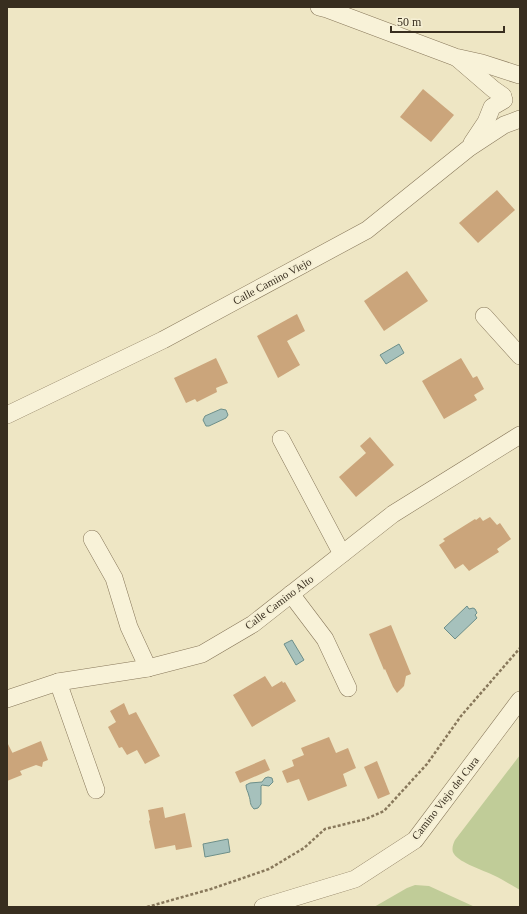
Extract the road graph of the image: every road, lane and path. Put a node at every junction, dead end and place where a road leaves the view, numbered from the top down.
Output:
1 (325, 8) edge
2 (455, 57) junction
3 (519, 75) edge
4 (503, 98) junction
5 (520, 118) edge
6 (469, 148) junction
7 (484, 316) dead end
8 (520, 356) edge
9 (7, 415) edge
10 (520, 435) edge
11 (281, 439) dead end
12 (92, 539) dead end
13 (342, 554) junction
14 (291, 594) junction
15 (520, 648) edge
16 (148, 668) junction
17 (58, 682) junction
18 (348, 688) dead end
19 (7, 699) edge
20 (520, 700) edge
21 (96, 790) dead end
22 (147, 907) edge
23 (263, 907) edge

1 - 2 street
2 - 3 street
2 - 4 street
3 - 4 street
4 - 5 street
4 - 6 street
5 - 6 street, Calle Camino Viejo
6 - 9 street, Calle Camino Viejo
7 - 8 street
10 - 13 street, Calle Camino Alto
11 - 13 street
12 - 16 street
13 - 14 street, Calle Camino Alto
14 - 16 street, Calle Camino Alto
14 - 18 street
15 - 22 path
16 - 17 street, Calle Camino Alto
17 - 19 street, Calle Camino Alto
17 - 21 street
20 - 23 street, Camino Viejo del Cura

